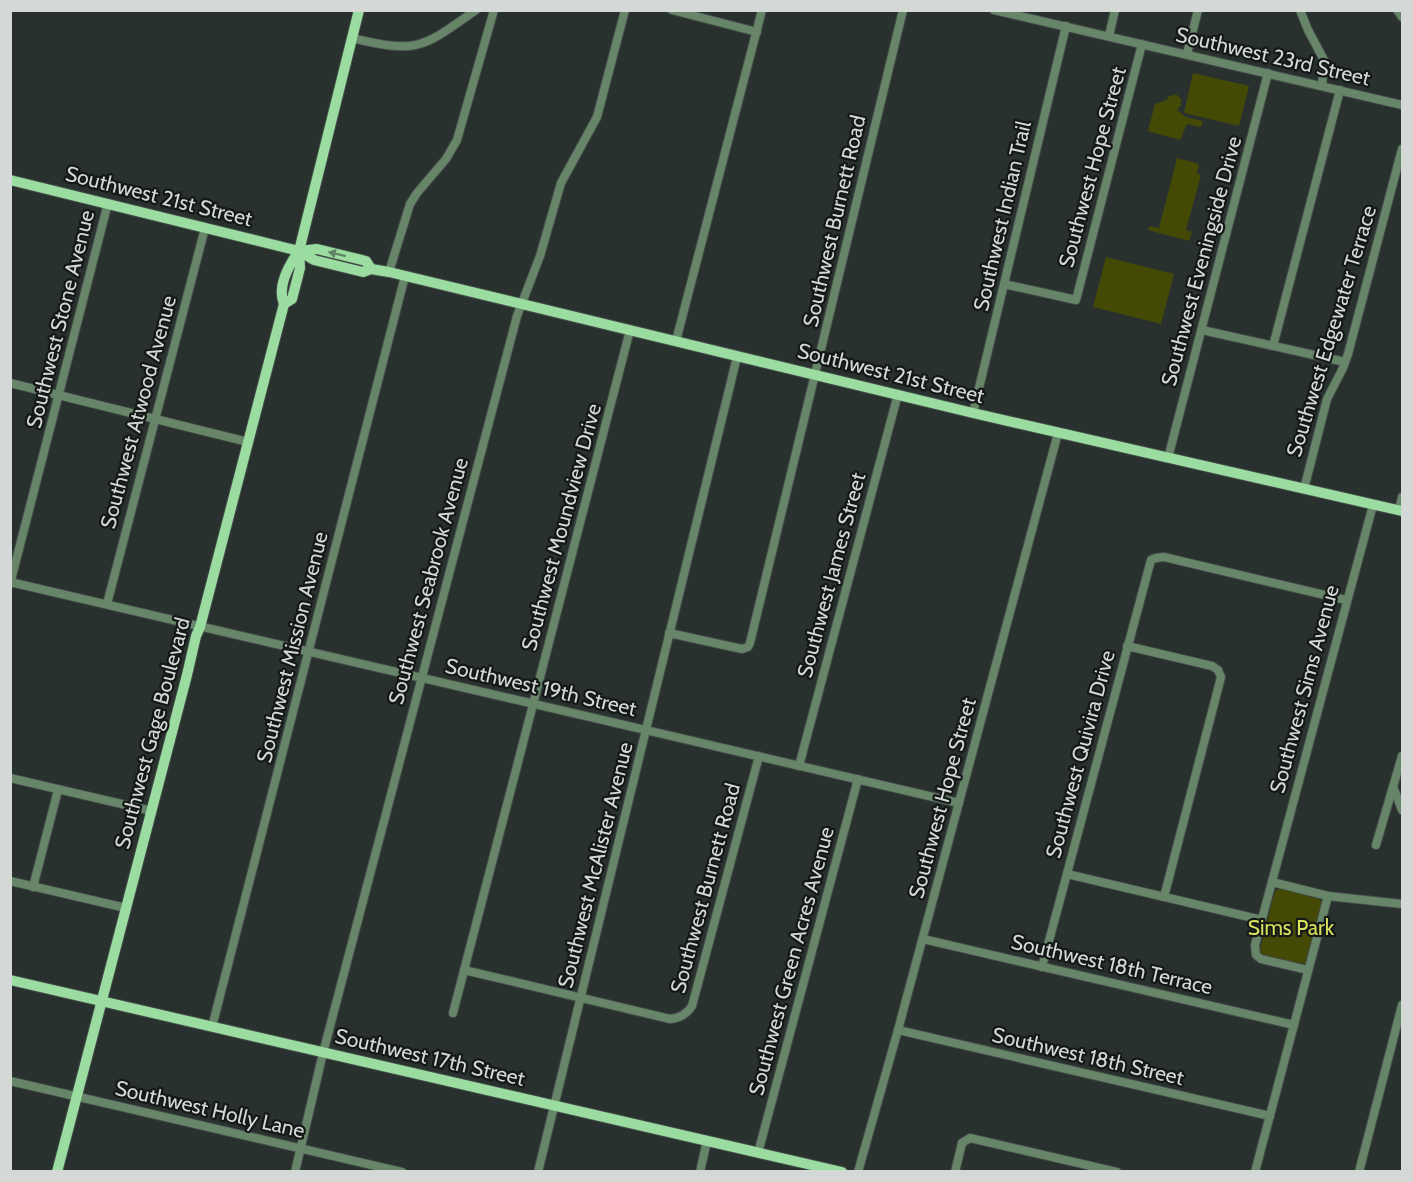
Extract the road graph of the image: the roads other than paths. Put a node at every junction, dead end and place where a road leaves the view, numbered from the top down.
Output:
1 (359, 10) edge
2 (476, 10) edge
3 (494, 10) edge
4 (625, 10) edge
5 (672, 10) edge
6 (762, 10) edge
7 (903, 10) edge
8 (994, 10) edge
9 (1115, 10) edge
10 (1198, 10) edge
11 (1300, 10) edge
12 (1397, 10) edge
13 (1028, 14) edge
14 (1402, 17) edge
15 (1066, 26) junction
16 (757, 32) junction
17 (1109, 36) junction
18 (351, 39) junction
19 (1142, 44) junction
20 (1187, 54) junction
21 (1268, 73) junction
22 (1322, 86) junction
23 (1340, 90) junction
24 (1402, 105) edge
25 (1402, 149) edge
26 (10, 180) edge
27 (108, 203) junction
28 (205, 228) junction
29 (299, 251) junction
30 (389, 272) junction
31 (405, 276) junction
32 (1004, 284) junction
33 (521, 303) junction
34 (630, 330) junction
35 (1202, 330) junction
36 (676, 341) junction
37 (1273, 346) junction
38 (737, 357) junction
39 (1346, 362) junction
40 (816, 374) junction
41 (10, 383) edge
42 (60, 394) junction
43 (898, 394) junction
44 (973, 413) junction
45 (154, 418) junction
46 (1058, 433) junction
47 (248, 442) junction
48 (1167, 458) junction
49 (1304, 489) junction
50 (1402, 496) edge
51 (1373, 505) junction
52 (1401, 510) edge
53 (11, 583) edge
54 (1346, 600) junction
55 (106, 604) junction
56 (200, 627) junction
57 (669, 633) junction
58 (1127, 646) junction
59 (310, 652) junction
60 (422, 678) junction
61 (533, 704) junction
62 (646, 730) junction
63 (759, 756) junction
64 (1402, 756) edge
65 (799, 766) junction
66 (10, 778) edge
67 (858, 779) junction
68 (1394, 789) junction
69 (58, 790) junction
70 (959, 803) junction
71 (1402, 810) edge
72 (152, 811) junction
73 (1376, 845) dead end
74 (1066, 874) junction
75 (10, 881) edge
76 (1272, 882) junction
77 (33, 886) junction
78 (1328, 896) junction
79 (1164, 897) junction
80 (1402, 904) edge
81 (126, 909) junction
82 (1262, 920) junction
83 (923, 939) junction
84 (1042, 967) junction
85 (464, 970) junction
86 (1308, 970) junction
87 (10, 980) edge
88 (580, 997) junction
89 (102, 1001) junction
90 (1402, 1005) edge
91 (453, 1013) dead end
92 (1294, 1025) junction
93 (213, 1027) junction
94 (898, 1030) junction
95 (323, 1053) junction
96 (10, 1081) edge
97 (77, 1097) junction
98 (554, 1106) junction
99 (1270, 1116) junction
100 (706, 1141) junction
101 (301, 1149) junction
102 (758, 1153) junction
103 (57, 1172) edge
104 (295, 1172) edge
105 (402, 1172) edge
106 (538, 1172) edge
107 (700, 1172) edge
108 (842, 1172) edge
109 (858, 1172) edge
110 (955, 1172) edge
111 (1117, 1172) edge
112 (1255, 1172) edge
113 (1359, 1172) edge

1 - 18 main road, Southwest Gage Boulevard
2 - 18 street
3 - 30 street
4 - 33 street, Southwest Seabrook Avenue
5 - 16 street
6 - 16 street
7 - 40 street, Southwest Burnett Road
8 - 13 street, Southwest 23rd Street
9 - 17 street
10 - 20 street
11 - 22 street
12 - 14 street
13 - 15 street, Southwest 23rd Street
15 - 17 street, Southwest 23rd Street
15 - 32 street, Southwest Indian Trail
16 - 36 street
17 - 19 street, Southwest 23rd Street
18 - 29 main road, Southwest Gage Boulevard
19 - 20 street, Southwest 23rd Street
19 - 32 street, Southwest Hope Street
20 - 21 street, Southwest 23rd Street
21 - 22 street, Southwest 23rd Street
21 - 35 street, Southwest Eveningside Drive
22 - 23 street, Southwest 23rd Street
23 - 24 street, Southwest 23rd Street
23 - 37 street
25 - 39 street, Southwest Edgewater Terrace
26 - 27 main road, Southwest 21st Street
27 - 28 main road, Southwest 21st Street
27 - 42 street, Southwest Stone Avenue
28 - 29 main road, Southwest 21st Street
28 - 45 street, Southwest Atwood Avenue
29 - 30 main road, Southwest 21st Street
29 - 47 main road, Southwest Gage Boulevard
30 - 31 main road, Southwest 21st Street
31 - 33 main road, Southwest 21st Street
31 - 59 street, Southwest Mission Avenue
32 - 44 street, Southwest Indian Trail
33 - 34 main road, Southwest 21st Street
33 - 60 street, Southwest Seabrook Avenue
34 - 36 main road, Southwest 21st Street
34 - 61 street, Southwest Moundview Drive
35 - 37 street
35 - 48 street, Southwest Eveningside Drive
36 - 38 main road, Southwest 21st Street
37 - 39 street
38 - 40 main road, Southwest 21st Street
38 - 57 street, Southwest McAlister Avenue
39 - 49 street, Southwest Edgewater Terrace
40 - 43 main road, Southwest 21st Street
40 - 57 street, Southwest Burnett Road
41 - 42 street
42 - 45 street
42 - 53 street, Southwest Stone Avenue
43 - 44 main road, Southwest 21st Street
43 - 65 street, Southwest James Street
44 - 46 main road, Southwest 21st Street
45 - 47 street
45 - 55 street, Southwest Atwood Avenue
46 - 48 main road, Southwest 21st Street
46 - 70 street, Southwest Hope Street
47 - 56 main road, Southwest Gage Boulevard
48 - 49 main road, Southwest 21st Street
49 - 51 main road, Southwest 21st Street
50 - 52 street
51 - 52 main road, Southwest 21st Street
51 - 54 street, Southwest Sims Avenue
53 - 55 street, Southwest 19th Street
54 - 58 street, Southwest Quivira Drive
54 - 76 street, Southwest Sims Avenue
55 - 56 street, Southwest 19th Street
56 - 59 street, Southwest 19th Street
56 - 72 main road, Southwest Gage Boulevard
57 - 62 street, Southwest McAlister Avenue
58 - 74 street, Southwest Quivira Drive
58 - 79 street
59 - 60 street, Southwest 19th Street
59 - 93 street, Southwest Mission Avenue
60 - 61 street, Southwest 19th Street
60 - 95 street, Southwest Seabrook Avenue
61 - 62 street, Southwest 19th Street
61 - 85 street, Southwest Moundview Drive
62 - 63 street, Southwest 19th Street
62 - 88 street, Southwest McAlister Avenue
63 - 65 street, Southwest 19th Street
63 - 88 street, Southwest Burnett Road
64 - 68 street
65 - 67 street, Southwest 19th Street
66 - 69 street
67 - 70 street, Southwest 19th Street
67 - 102 street, Southwest Green Acres Avenue
68 - 71 street
68 - 73 street
69 - 72 street
69 - 77 street
70 - 83 street, Southwest Hope Street
72 - 81 main road, Southwest Gage Boulevard
74 - 79 street
74 - 84 street, Southwest Quivira Drive
75 - 77 street
76 - 78 street
76 - 82 street, Southwest Sims Avenue
77 - 81 street
78 - 80 street
78 - 86 street
79 - 82 street
81 - 89 main road, Southwest Gage Boulevard
82 - 86 street, Southwest Sims Avenue
83 - 84 street, Southwest 18th Terrace
83 - 94 street, Southwest Hope Street
84 - 92 street, Southwest 18th Terrace
85 - 88 street
85 - 91 street, Southwest Moundview Drive
86 - 92 street
87 - 89 main road, Southwest 17th Street
88 - 98 street, Southwest McAlister Avenue
89 - 93 main road, Southwest 17th Street
89 - 97 main road, Southwest Gage Boulevard
90 - 113 street
92 - 99 street
93 - 95 main road, Southwest 17th Street
94 - 99 street, Southwest 18th Street
94 - 109 street, Southwest Hope Street
95 - 98 main road, Southwest 17th Street
95 - 101 street, Southwest Seabrook Avenue
96 - 97 street, Southwest Holly Lane
97 - 101 street, Southwest Holly Lane
97 - 103 main road, Southwest Gage Boulevard
98 - 100 main road, Southwest 17th Street
98 - 106 street, Southwest McAlister Avenue
99 - 112 street
100 - 102 main road, Southwest 17th Street
100 - 107 street
101 - 104 street, Southwest Seabrook Avenue
101 - 105 street, Southwest Holly Lane
102 - 108 main road, Southwest 17th Street
110 - 111 street

